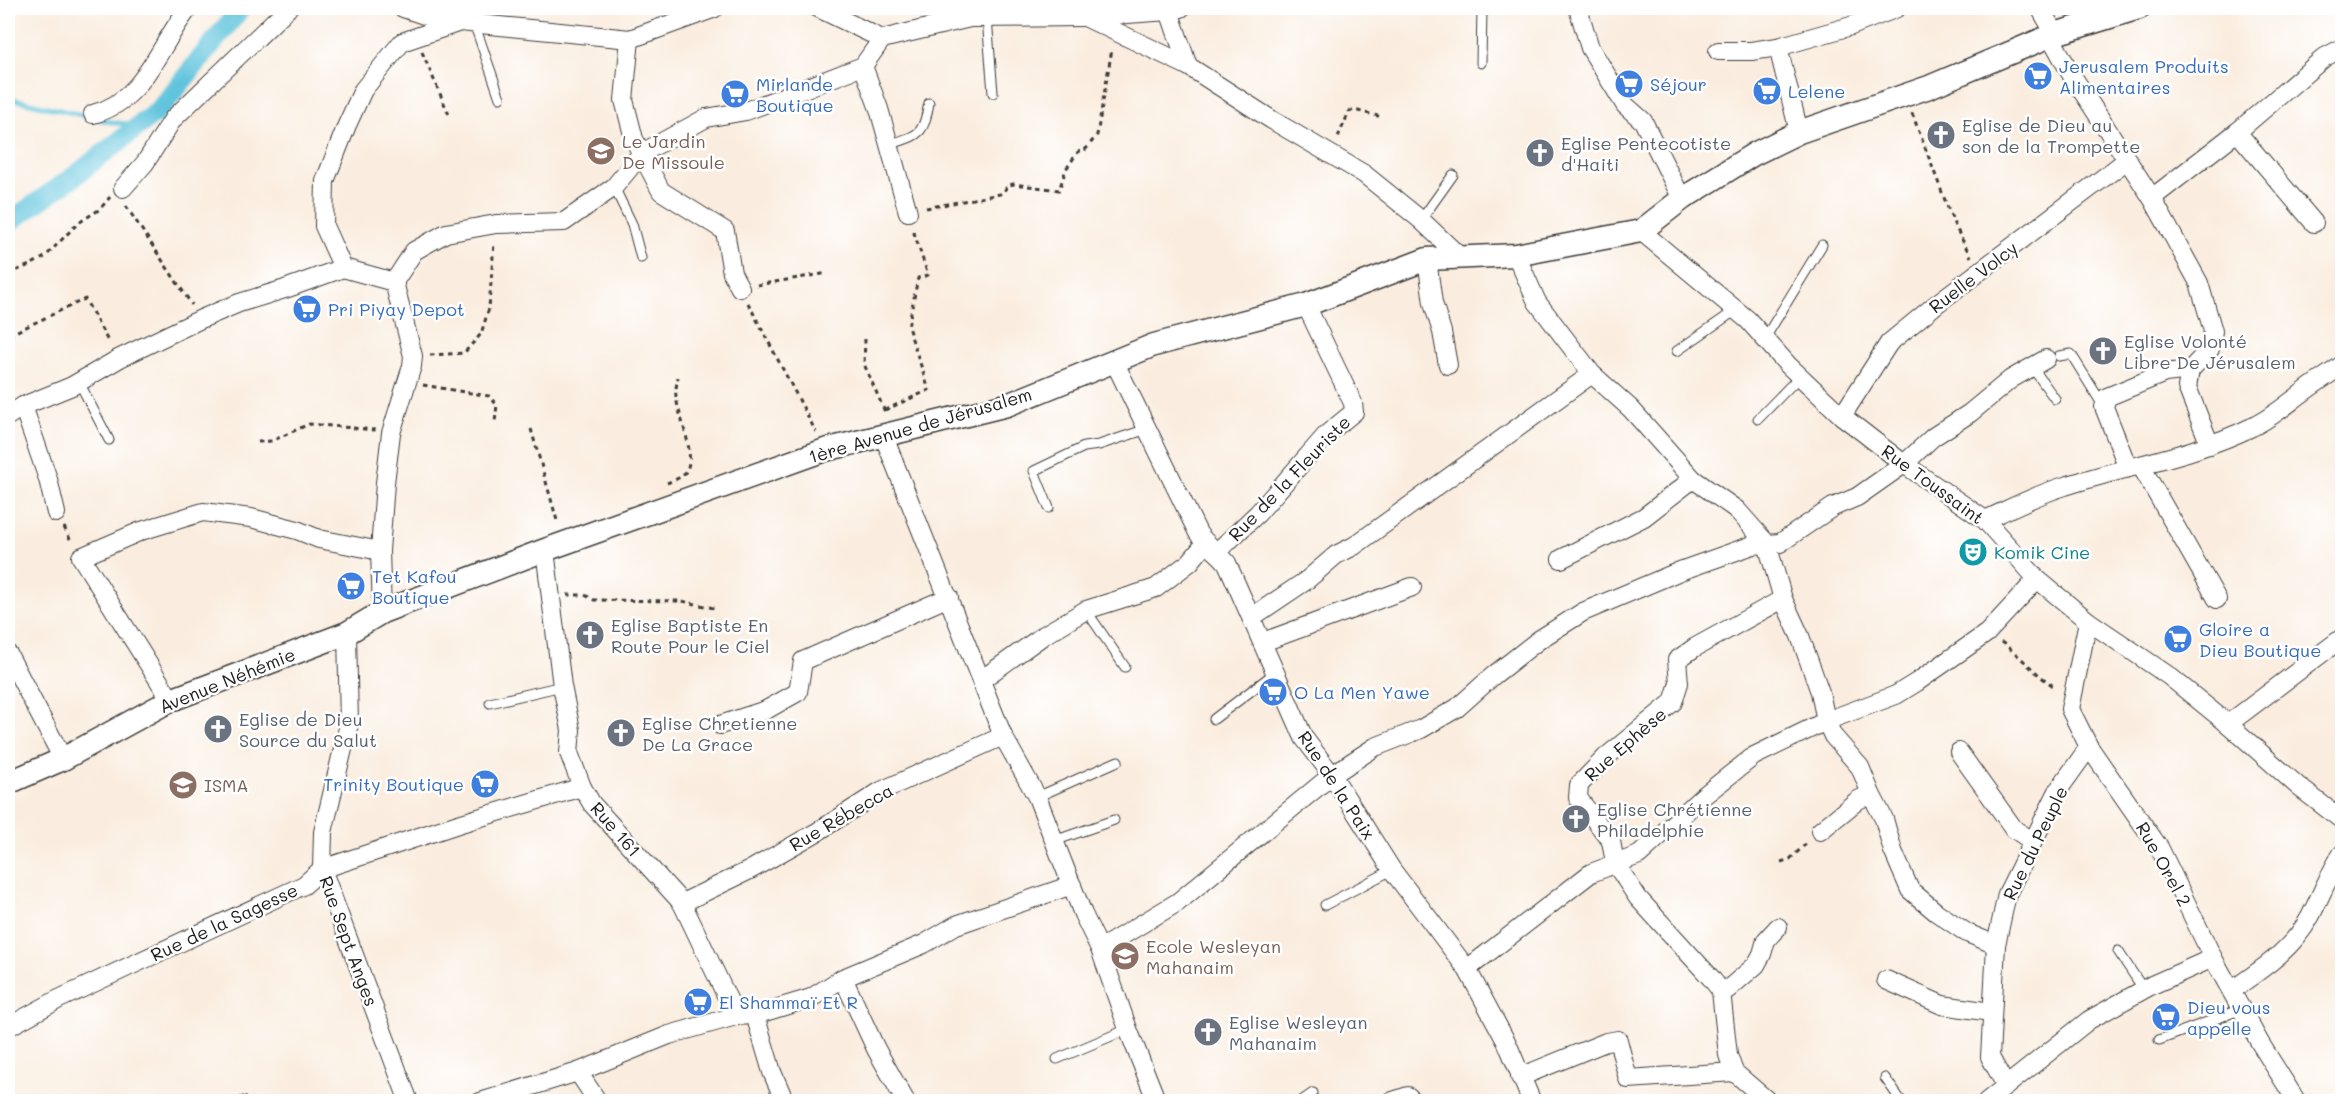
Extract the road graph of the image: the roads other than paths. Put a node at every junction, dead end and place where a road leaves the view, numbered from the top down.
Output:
1 (189, 8) edge
2 (288, 8) edge
3 (715, 8) edge
4 (818, 8) edge
5 (1482, 8) edge
6 (1578, 8) edge
7 (1896, 8) edge
8 (2040, 8) edge
9 (405, 9) edge
10 (2128, 9) edge
11 (1175, 10) edge
12 (1085, 17) junction
13 (987, 18) junction
14 (467, 23) junction
15 (2053, 35) junction
16 (630, 39) junction
17 (882, 39) junction
18 (1778, 47) junction
19 (2343, 48) edge
20 (1718, 51) dead end
21 (1481, 63) dead end
22 (863, 66) junction
23 (1188, 66) junction
24 (993, 93) dead end
25 (500, 98) dead end
26 (929, 103) dead end
27 (93, 114) dead end
28 (1799, 132) junction
29 (2238, 132) junction
30 (890, 145) junction
31 (642, 153) junction
32 (2127, 160) junction
33 (1454, 175) dead end
34 (614, 187) junction
35 (120, 190) road end
36 (2152, 198) junction
37 (1682, 199) junction
38 (908, 212) road end
39 (1421, 220) junction
40 (2314, 223) dead end
41 (1641, 231) junction
42 (1822, 245) dead end
43 (1516, 255) junction
44 (641, 258) dead end
45 (1461, 258) junction
46 (1428, 259) junction
47 (343, 268) junction
48 (394, 282) junction
49 (740, 288) road end
50 (1306, 305) junction
51 (1736, 310) junction
52 (1765, 338) junction
53 (1677, 351) dead end
54 (2046, 361) junction
55 (1115, 363) junction
56 (1449, 365) dead end
57 (2343, 365) edge
58 (2190, 370) junction
59 (1592, 374) junction
60 (1800, 376) junction
61 (79, 382) junction
62 (2055, 399) dead end
63 (2104, 408) junction
64 (15, 411) edge
65 (1842, 416) junction
66 (1758, 419) dead end
67 (1147, 429) junction
68 (889, 435) junction
69 (110, 440) dead end
70 (2210, 445) junction
71 (1904, 465) junction
72 (2134, 467) junction
73 (1693, 479) junction
74 (1049, 507) dead end
75 (56, 513) road end
76 (1985, 520) junction
77 (1767, 544) junction
78 (553, 547) junction
79 (1212, 547) junction
80 (380, 551) junction
81 (1561, 559) dead end
82 (2037, 579) junction
83 (1412, 587) dead end
84 (949, 597) junction
85 (1783, 599) junction
86 (2217, 599) dead end
87 (1086, 610) junction
88 (382, 612) junction
89 (1252, 616) junction
90 (2088, 621) junction
91 (347, 633) junction
92 (2343, 638) edge
93 (1263, 642) junction
94 (8, 654) edge
95 (1125, 667) dead end
96 (1276, 672) junction
97 (981, 680) junction
98 (562, 686) junction
99 (171, 700) junction
100 (490, 703) dead end
101 (1214, 719) dead end
102 (1826, 721) junction
103 (2228, 724) junction
104 (720, 725) dead end
105 (1004, 736) junction
106 (2090, 747) junction
107 (1959, 752) dead end
108 (63, 759) junction
109 (1118, 761) dead end
110 (1332, 775) junction
111 (8, 783) edge
112 (582, 787) junction
113 (1870, 794) junction
114 (1036, 797) junction
115 (1114, 820) dead end
116 (2343, 820) edge
117 (1820, 831) road end
118 (1054, 841) junction
119 (2032, 841) junction
120 (2343, 854) edge
121 (1615, 863) junction
122 (322, 869) junction
123 (1392, 870) junction
124 (1072, 885) junction
125 (682, 903) junction
126 (1325, 905) dead end
127 (1778, 927) dead end
128 (1996, 945) junction
129 (1100, 949) junction
130 (2118, 951) dead end
131 (2213, 958) junction
132 (1467, 969) junction
133 (843, 978) junction
134 (1886, 980) dead end
135 (2144, 990) junction
136 (2232, 990) junction
137 (1721, 991) junction
138 (2242, 1009) junction
139 (1990, 1012) junction
140 (755, 1015) junction
141 (736, 1016) junction
142 (8, 1027) edge
143 (1128, 1029) junction
144 (2159, 1040) dead end
145 (1057, 1059) dead end
146 (578, 1072) junction
147 (1734, 1072) junction
148 (1520, 1077) junction
149 (1885, 1078) dead end
150 (2006, 1086) junction
151 (1313, 1093) dead end
152 (409, 1101) edge
153 (480, 1101) edge
154 (598, 1101) edge
155 (785, 1101) edge
156 (906, 1101) edge
157 (1158, 1101) edge
158 (1300, 1101) edge
159 (1390, 1101) edge
160 (1414, 1101) edge
161 (1532, 1101) edge
162 (1769, 1101) edge
163 (1902, 1101) edge
164 (1986, 1101) edge
165 (2297, 1101) edge

1 - 27 street
2 - 35 street
3 - 16 street
4 - 17 street
5 - 21 lane
6 - 37 street
7 - 18 street
8 - 15 street
9 - 14 street
10 - 15 street
11 - 12 street
11 - 23 street
12 - 13 street
12 - 23 street
13 - 17 street
13 - 24 lane
14 - 16 street
14 - 25 lane
14 - 47 street
15 - 28 street
15 - 32 street
16 - 31 street
17 - 22 street
18 - 20 street
18 - 28 street
19 - 29 street
22 - 30 street
22 - 31 street
23 - 39 street
26 - 30 lane
28 - 37 street
29 - 36 street
29 - 40 street
30 - 38 street
31 - 34 street
31 - 49 street
32 - 36 street
32 - 65 street, Ruelle Volcy
33 - 39 lane
34 - 44 lane
34 - 48 street
36 - 58 street
37 - 41 street
39 - 45 street
41 - 43 street, 1ère Avenue de Jérusalem
41 - 51 street, Rue Toussaint
42 - 52 lane
43 - 45 street, 1ère Avenue de Jérusalem
43 - 59 street
45 - 46 street, 1ère Avenue de Jérusalem
46 - 50 street, 1ère Avenue de Jérusalem
46 - 56 street
47 - 48 street
47 - 61 street
48 - 80 street
50 - 55 street, 1ère Avenue de Jérusalem
50 - 79 street, Rue de la Fleuriste
51 - 52 street, Rue Toussaint
51 - 53 lane
52 - 60 street, Rue Toussaint
54 - 62 lane
54 - 63 lane
54 - 71 street
55 - 67 street, Rue de la Paix
55 - 68 street, 1ère Avenue de Jérusalem
57 - 70 street
58 - 63 street
58 - 70 street
59 - 73 street
59 - 89 street
60 - 65 street, Rue Toussaint
60 - 66 lane
61 - 64 street
61 - 69 lane
63 - 72 street
64 - 75 street
65 - 71 street, Rue Toussaint
67 - 74 lane
67 - 79 street, Rue de la Paix
68 - 78 street, 1ère Avenue de Jérusalem
68 - 84 street
70 - 72 street
71 - 76 street, Rue Toussaint
71 - 77 street
72 - 76 street
72 - 86 street
73 - 77 street
73 - 81 street
76 - 82 street, Rue Toussaint
77 - 85 street
77 - 110 street
78 - 88 street, 1ère Avenue de Jérusalem
78 - 98 street, Rue 161
79 - 87 street
79 - 89 street, Rue de la Paix
80 - 88 street
80 - 99 street
82 - 90 street, Rue Toussaint
82 - 102 street
83 - 93 street
84 - 97 street
84 - 104 street
85 - 102 street
85 - 121 street, Rue Ephèse
87 - 95 lane
87 - 97 street
88 - 91 street, Avenue Néhémie
89 - 93 street, Rue de la Paix
90 - 103 street, Rue Toussaint
90 - 106 street, Rue Orel 2
91 - 99 street, Avenue Néhémie
91 - 122 street, Rue Sept Anges
92 - 103 street
93 - 96 street, Rue de la Paix
94 - 108 street
96 - 101 lane
96 - 110 street, Rue de la Paix
97 - 105 street
98 - 100 lane
98 - 112 street, Rue 161
99 - 108 street, Avenue Néhémie
102 - 113 street
102 - 121 street
103 - 116 street, Rue Toussaint
105 - 114 street
105 - 125 street, Rue Rébecca
106 - 119 street, Rue du Peuple
106 - 131 street, Rue Orel 2
107 - 119 street
108 - 111 street, Avenue Néhémie
109 - 114 lane
110 - 123 street, Rue de la Paix
110 - 129 street
112 - 122 street, Rue de la Sagesse
112 - 125 street, Rue 161
113 - 117 street
113 - 128 street
114 - 118 street
115 - 118 lane
118 - 124 street
119 - 128 street, Rue du Peuple
120 - 136 street
121 - 132 street
121 - 137 street, Rue Ephèse
122 - 142 street, Rue de la Sagesse
122 - 152 street, Rue Sept Anges
123 - 126 lane
123 - 132 street, Rue de la Paix
124 - 129 street
124 - 133 street
125 - 141 street, Rue 161
127 - 137 street
128 - 139 street, Rue du Peuple
129 - 143 street
130 - 135 lane
131 - 135 street
131 - 136 street, Rue Orel 2
132 - 148 street, Rue de la Paix
133 - 140 street
133 - 156 street
134 - 139 street
135 - 150 street
136 - 138 street, Rue Orel 2
137 - 147 street
138 - 144 lane
138 - 165 street, Rue Orel 2
139 - 150 street, Rue du Peuple
140 - 141 street
140 - 155 street
141 - 146 street
143 - 145 lane
143 - 157 street
146 - 153 street
146 - 154 street
147 - 148 street
147 - 162 street
148 - 161 street, Rue de la Paix
149 - 163 lane
150 - 164 street
151 - 158 lane
159 - 160 street

